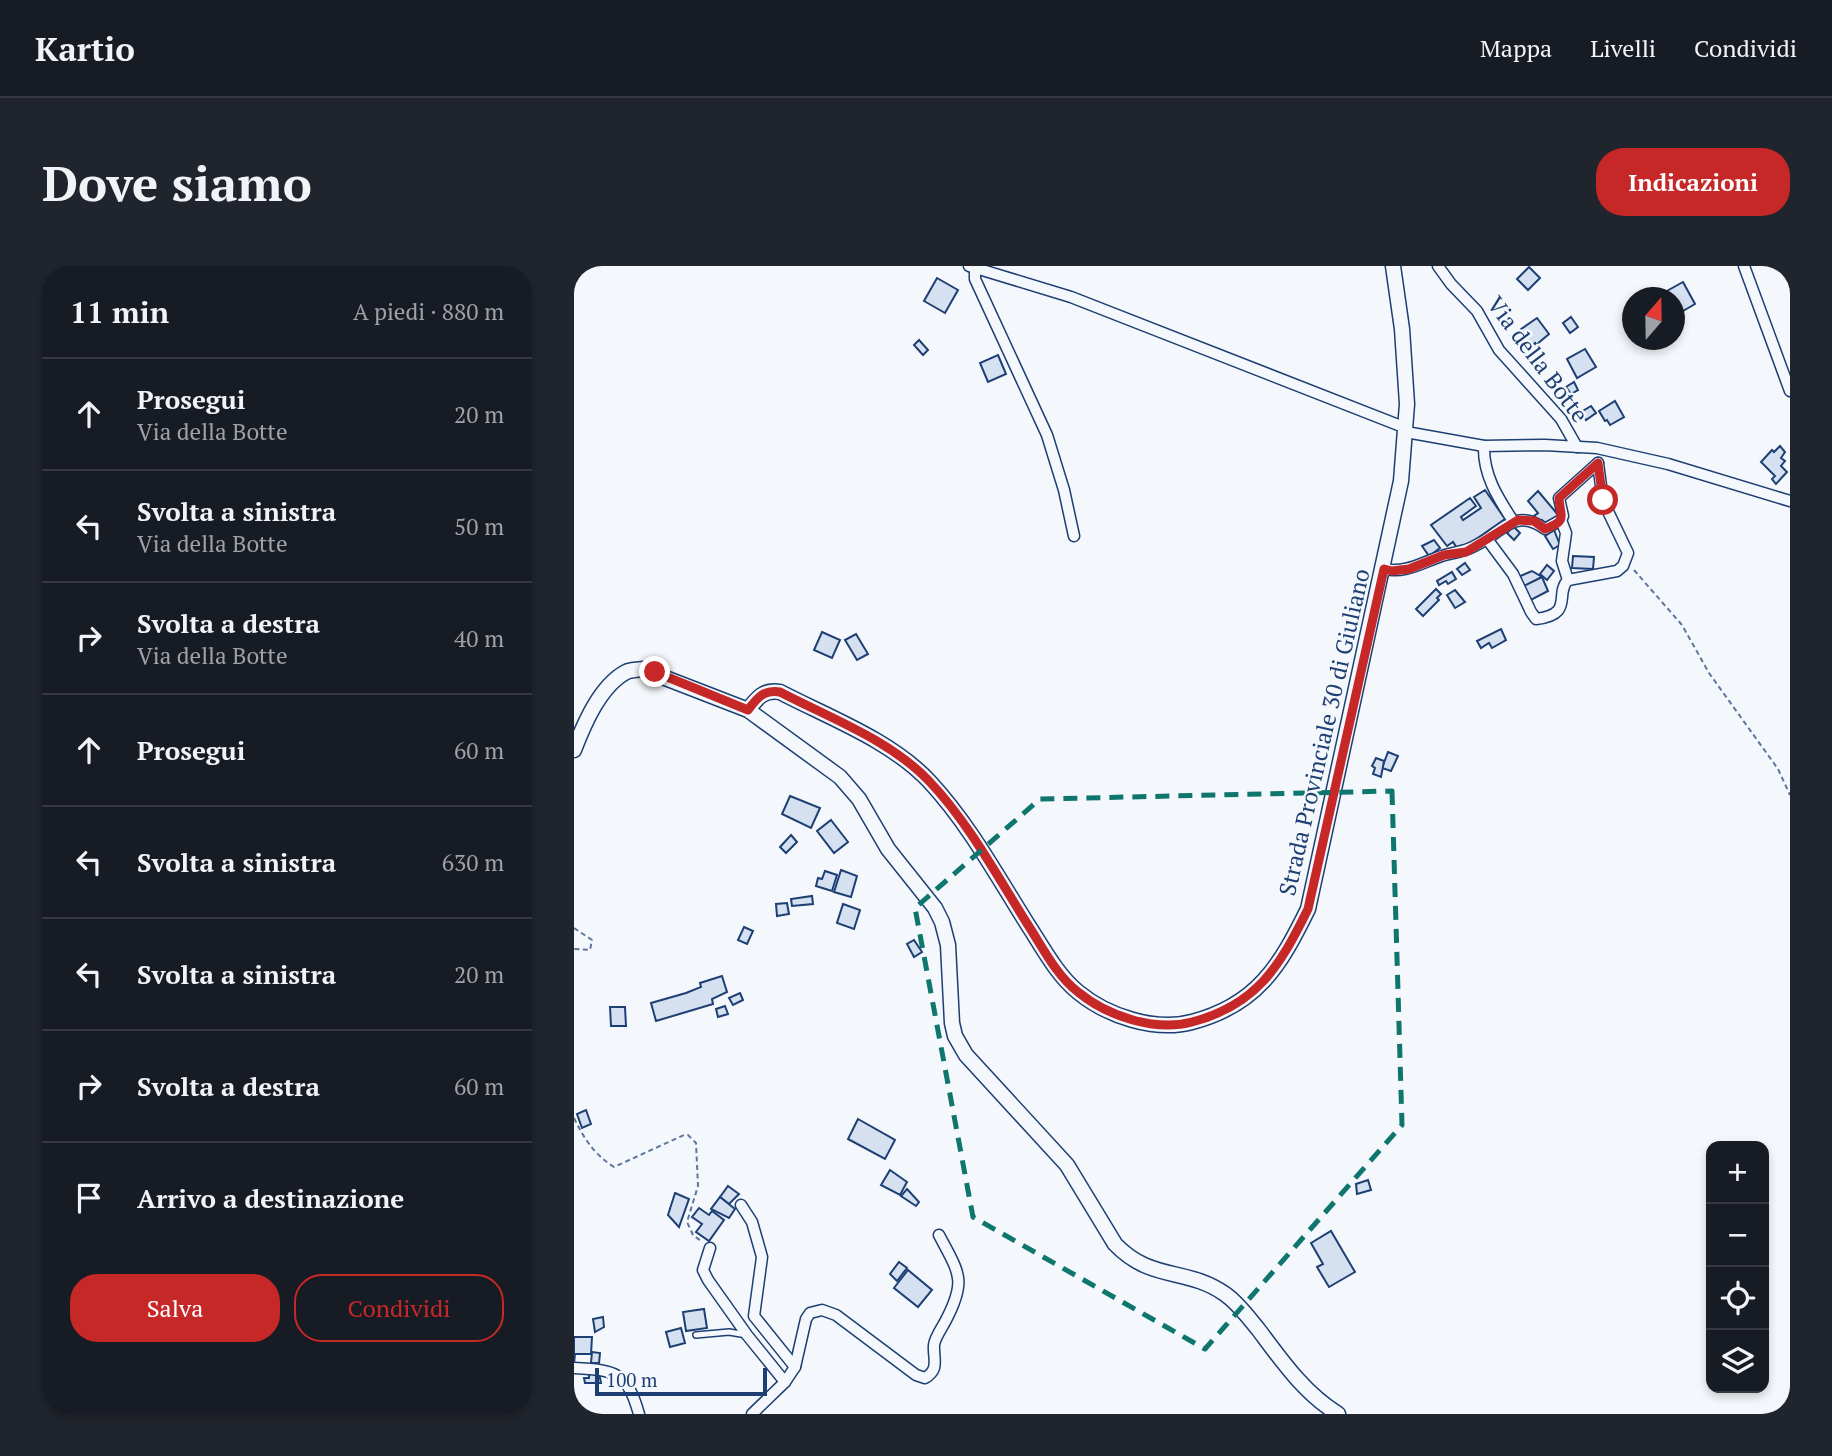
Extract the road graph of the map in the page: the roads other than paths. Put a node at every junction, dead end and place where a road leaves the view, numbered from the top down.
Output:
1 (1394, 266) edge
2 (1438, 266) edge
3 (1744, 266) edge
4 (972, 267) edge
5 (1790, 391) edge
6 (1406, 430) junction
7 (1484, 446) junction
8 (1577, 447) junction
9 (1790, 501) edge
10 (1561, 520) junction
11 (1513, 521) junction
12 (1074, 536) dead end
13 (1487, 539) junction
14 (1384, 569) junction
15 (1568, 580) junction
16 (748, 710) junction
17 (574, 750) edge
18 (741, 1205) dead end
19 (939, 1235) dead end
20 (710, 1248) road end
21 (695, 1335) dead end
22 (747, 1335) junction
23 (795, 1367) junction
24 (574, 1368) edge
25 (785, 1382) junction
26 (639, 1414) edge
27 (752, 1414) edge
28 (1338, 1414) edge

1 - 6 street, Strada Provinciale 30 di Giuliano
2 - 8 street, Via della Botte
3 - 5 street
4 - 6 street, Via della Botte
4 - 12 street
6 - 7 street, Via della Botte
6 - 14 street, Strada Provinciale 30 di Giuliano
7 - 8 street, Via della Botte
7 - 11 street
8 - 9 street, Via della Botte
10 - 11 street
10 - 15 street
10 - 15 street
11 - 13 street
13 - 14 street
13 - 15 street
14 - 16 street, Strada Provinciale 30 di Giuliano
16 - 17 street
16 - 28 street
18 - 23 street
19 - 23 street
20 - 22 street
21 - 22 lane
22 - 25 street
23 - 25 street
24 - 26 street
25 - 27 street

